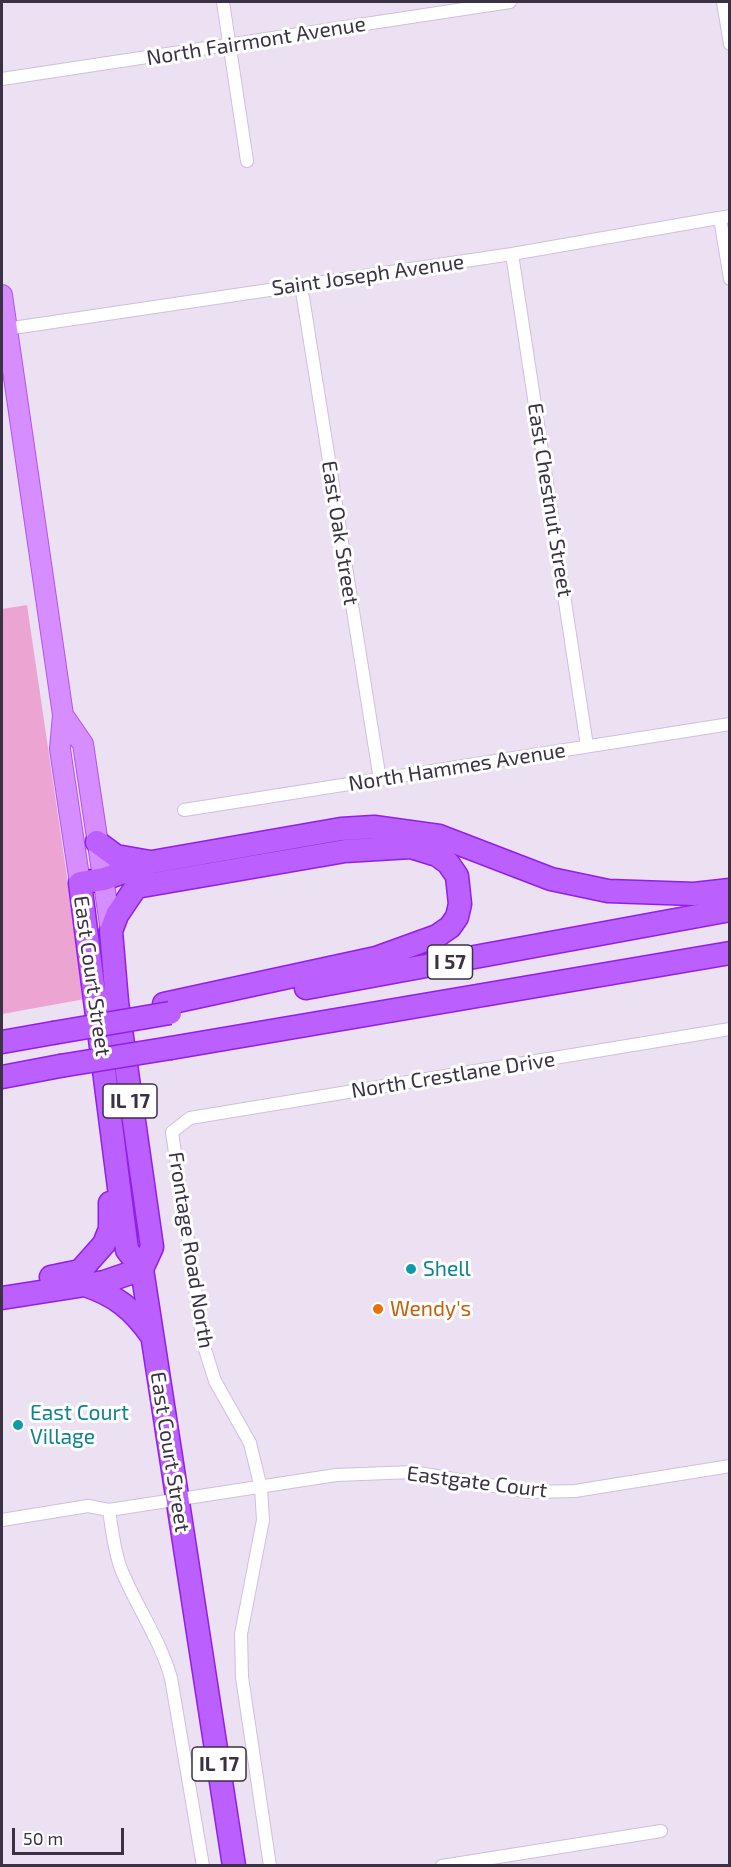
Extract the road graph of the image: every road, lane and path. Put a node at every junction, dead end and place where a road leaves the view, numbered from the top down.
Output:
1 (223, 2) edge
2 (510, 2) edge
3 (723, 2) edge
4 (729, 44) edge
5 (229, 45) junction
6 (2, 79) edge
7 (247, 161) dead end
8 (724, 217) edge
9 (512, 254) junction
10 (729, 279) edge
11 (301, 285) junction
12 (2, 295) edge
13 (6, 329) junction
14 (63, 715) junction
15 (729, 724) edge
16 (587, 746) junction
17 (380, 780) junction
18 (184, 810) dead end
19 (97, 842) junction
20 (152, 862) junction
21 (104, 879) junction
22 (80, 882) junction
23 (136, 887) junction
24 (729, 890) edge
25 (729, 910) edge
26 (111, 931) junction
27 (729, 953) edge
28 (167, 1008) junction
29 (729, 1029) edge
30 (2, 1042) edge
31 (2, 1077) edge
32 (112, 1123) junction
33 (178, 1125) joint
34 (142, 1269) junction
35 (83, 1278) junction
36 (2, 1284) edge
37 (2, 1298) edge
38 (152, 1336) junction
39 (729, 1466) edge
40 (261, 1488) junction
41 (178, 1499) junction
42 (109, 1510) junction
43 (2, 1520) edge
44 (661, 1831) dead end
45 (203, 1866) edge
46 (234, 1866) edge
47 (270, 1866) edge
48 (442, 1866) edge

1 - 5 street
2 - 5 street, North Fairmont Avenue
3 - 4 street
5 - 6 street, North Fairmont Avenue
5 - 7 street
8 - 9 street, Saint Joseph Avenue
8 - 10 street
9 - 11 street, Saint Joseph Avenue
9 - 16 street, East Chestnut Street
11 - 13 street, Saint Joseph Avenue
11 - 17 street, East Oak Street
12 - 13 main road, East Court Street / IL 17
13 - 14 main road, East Court Street / IL 17
14 - 19 main road, IL 17
14 - 22 main road, East Court Street / IL 17
15 - 16 street, North Hammes Avenue
16 - 17 street, North Hammes Avenue
17 - 18 street, North Hammes Avenue
19 - 20 highway
19 - 21 main road, IL 17
20 - 21 highway
20 - 24 highway
21 - 22 highway
21 - 23 highway
21 - 26 main road, IL 17
22 - 32 highway, East Court Street / IL 17
23 - 26 highway
23 - 28 highway
25 - 28 highway, I 57
26 - 34 highway, IL 17
27 - 31 highway, I 57, bridge
28 - 30 highway, bridge
29 - 33 street, North Crestlane Drive
32 - 34 highway, East Court Street / IL 17
32 - 35 highway
33 - 40 street, Frontage Road North
34 - 35 highway
34 - 38 highway, East Court Street / IL 17
35 - 36 highway
35 - 37 highway
35 - 38 highway
38 - 41 highway, East Court Street / IL 17
39 - 40 street, Eastgate Court
40 - 41 street, Eastgate Court
40 - 47 street, Frontage Road North
41 - 42 street, Eastgate Court
41 - 46 highway, East Court Street / IL 17
42 - 43 street, Eastgate Court
42 - 45 street
44 - 48 street

